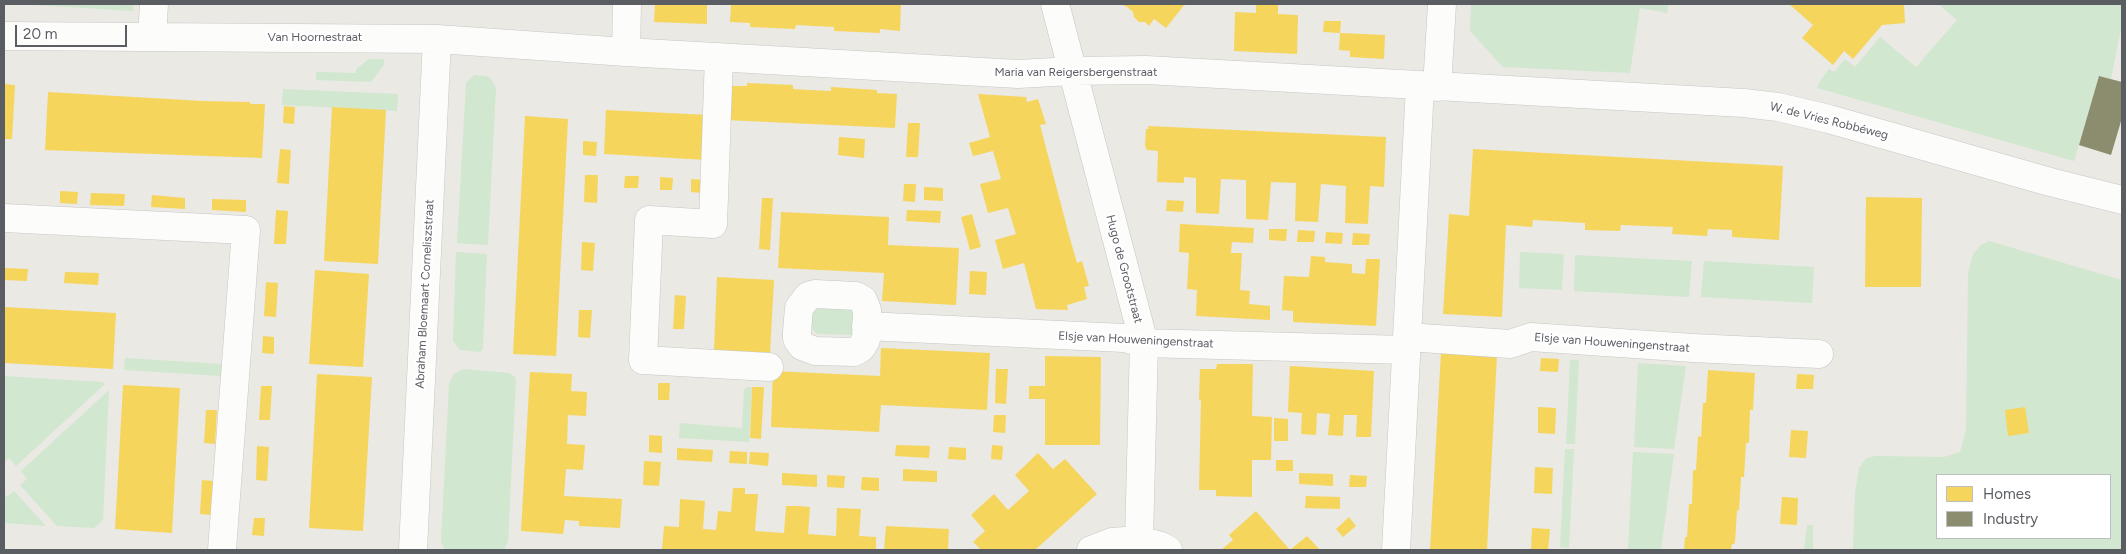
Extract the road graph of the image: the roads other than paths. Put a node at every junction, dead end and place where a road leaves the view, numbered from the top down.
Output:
1 (154, 4) edge
2 (627, 4) edge
3 (1054, 4) edge
4 (1442, 4) edge
5 (4, 36) edge
6 (152, 36) junction
7 (436, 39) junction
8 (626, 52) junction
9 (719, 57) junction
10 (1072, 71) junction
11 (1429, 86) junction
12 (2122, 200) edge
13 (4, 218) edge
14 (866, 326) dead end
15 (1144, 343) junction
16 (1407, 343) junction
17 (1819, 354) dead end
18 (769, 367) dead end
19 (1139, 540) junction
20 (222, 550) edge
21 (413, 550) edge
22 (1091, 550) edge
23 (1168, 550) edge
24 (1396, 550) edge

1 - 6 street
2 - 8 street
3 - 10 street, Hugo de Grootstraat
4 - 11 street
5 - 6 street, Van Hoornestraat
6 - 7 street, Van Hoornestraat
7 - 8 street, Van Hoornestraat
7 - 21 street, Abraham Bloemaart Corneliszstraat
8 - 9 street, Maria van Reigersbergenstraat
9 - 10 street, Maria van Reigersbergenstraat
9 - 18 street
10 - 11 street, Maria van Reigersbergenstraat
10 - 15 street, Hugo de Grootstraat
11 - 12 street, W. de Vries Robbéweg
11 - 16 street
13 - 20 street
14 - 15 street, Elsje van Houweningenstraat
15 - 16 street, Elsje van Houweningenstraat
15 - 19 street, Hugo de Grootstraat
16 - 17 street, Elsje van Houweningenstraat
16 - 24 street
19 - 22 street
19 - 23 street

